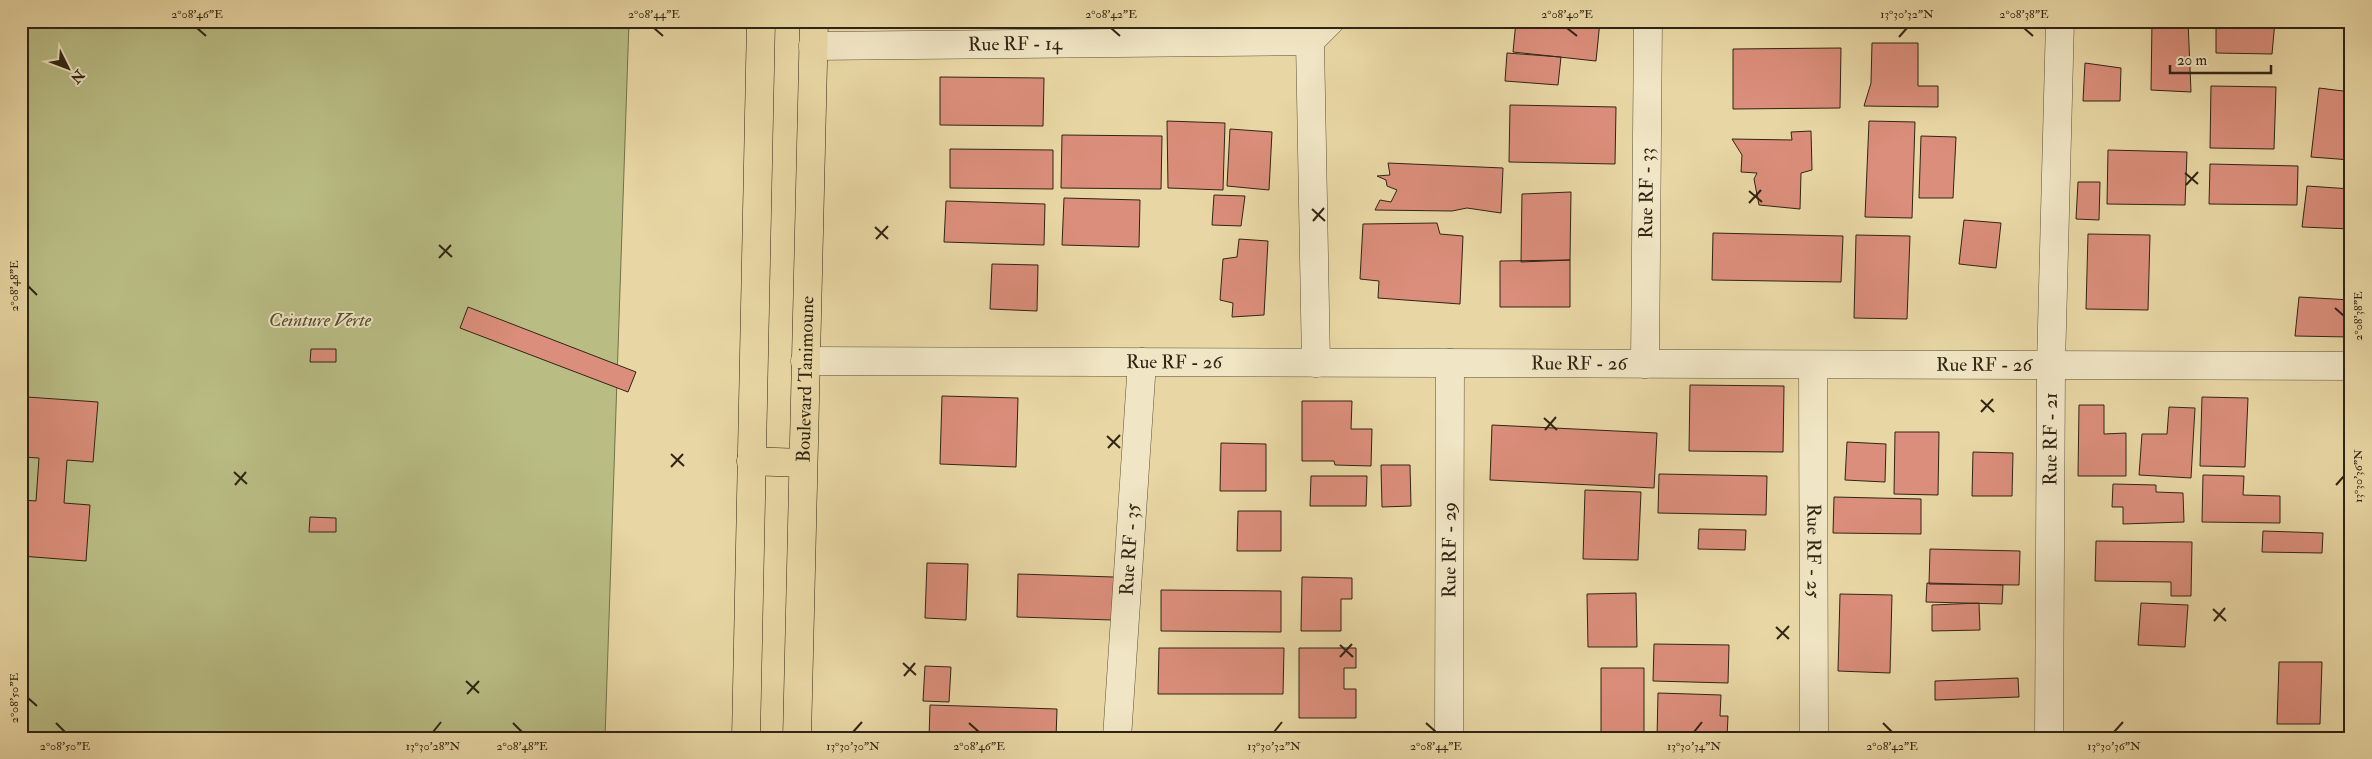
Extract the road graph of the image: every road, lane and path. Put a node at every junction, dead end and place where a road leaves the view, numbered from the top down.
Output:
1 (761, 21) edge
2 (1330, 21) edge
3 (1648, 21) edge
4 (2060, 21) edge
5 (813, 33) edge
6 (1310, 41) junction
7 (806, 362) junction
8 (1142, 362) junction
9 (1316, 363) junction
10 (1450, 364) junction
11 (1645, 364) junction
12 (1813, 365) junction
13 (2051, 365) junction
14 (2351, 366) edge
15 (751, 461) junction
16 (803, 463) junction
17 (746, 738) edge
18 (797, 738) edge
19 (1117, 738) edge
20 (1449, 738) edge
21 (1814, 738) edge
22 (2049, 738) edge

1 - 15 main road
2 - 6 street
3 - 11 street, Rue RF - 33
4 - 13 street, Rue RF - 21
5 - 6 street, Rue RF - 14
5 - 7 main road, Boulevard Tanimoune
6 - 9 street
7 - 8 street, Rue RF - 26
7 - 16 main road, Boulevard Tanimoune
8 - 9 street, Rue RF - 26
8 - 19 street, Rue RF - 35
9 - 10 street, Rue RF - 26
10 - 11 street, Rue RF - 26
10 - 20 street, Rue RF - 29
11 - 12 street, Rue RF - 26
12 - 13 street, Rue RF - 26
12 - 21 street, Rue RF - 25
13 - 14 street, Rue RF - 26
13 - 22 street, Rue RF - 21
15 - 16 main road
15 - 17 main road
16 - 18 main road, Boulevard Tanimoune

